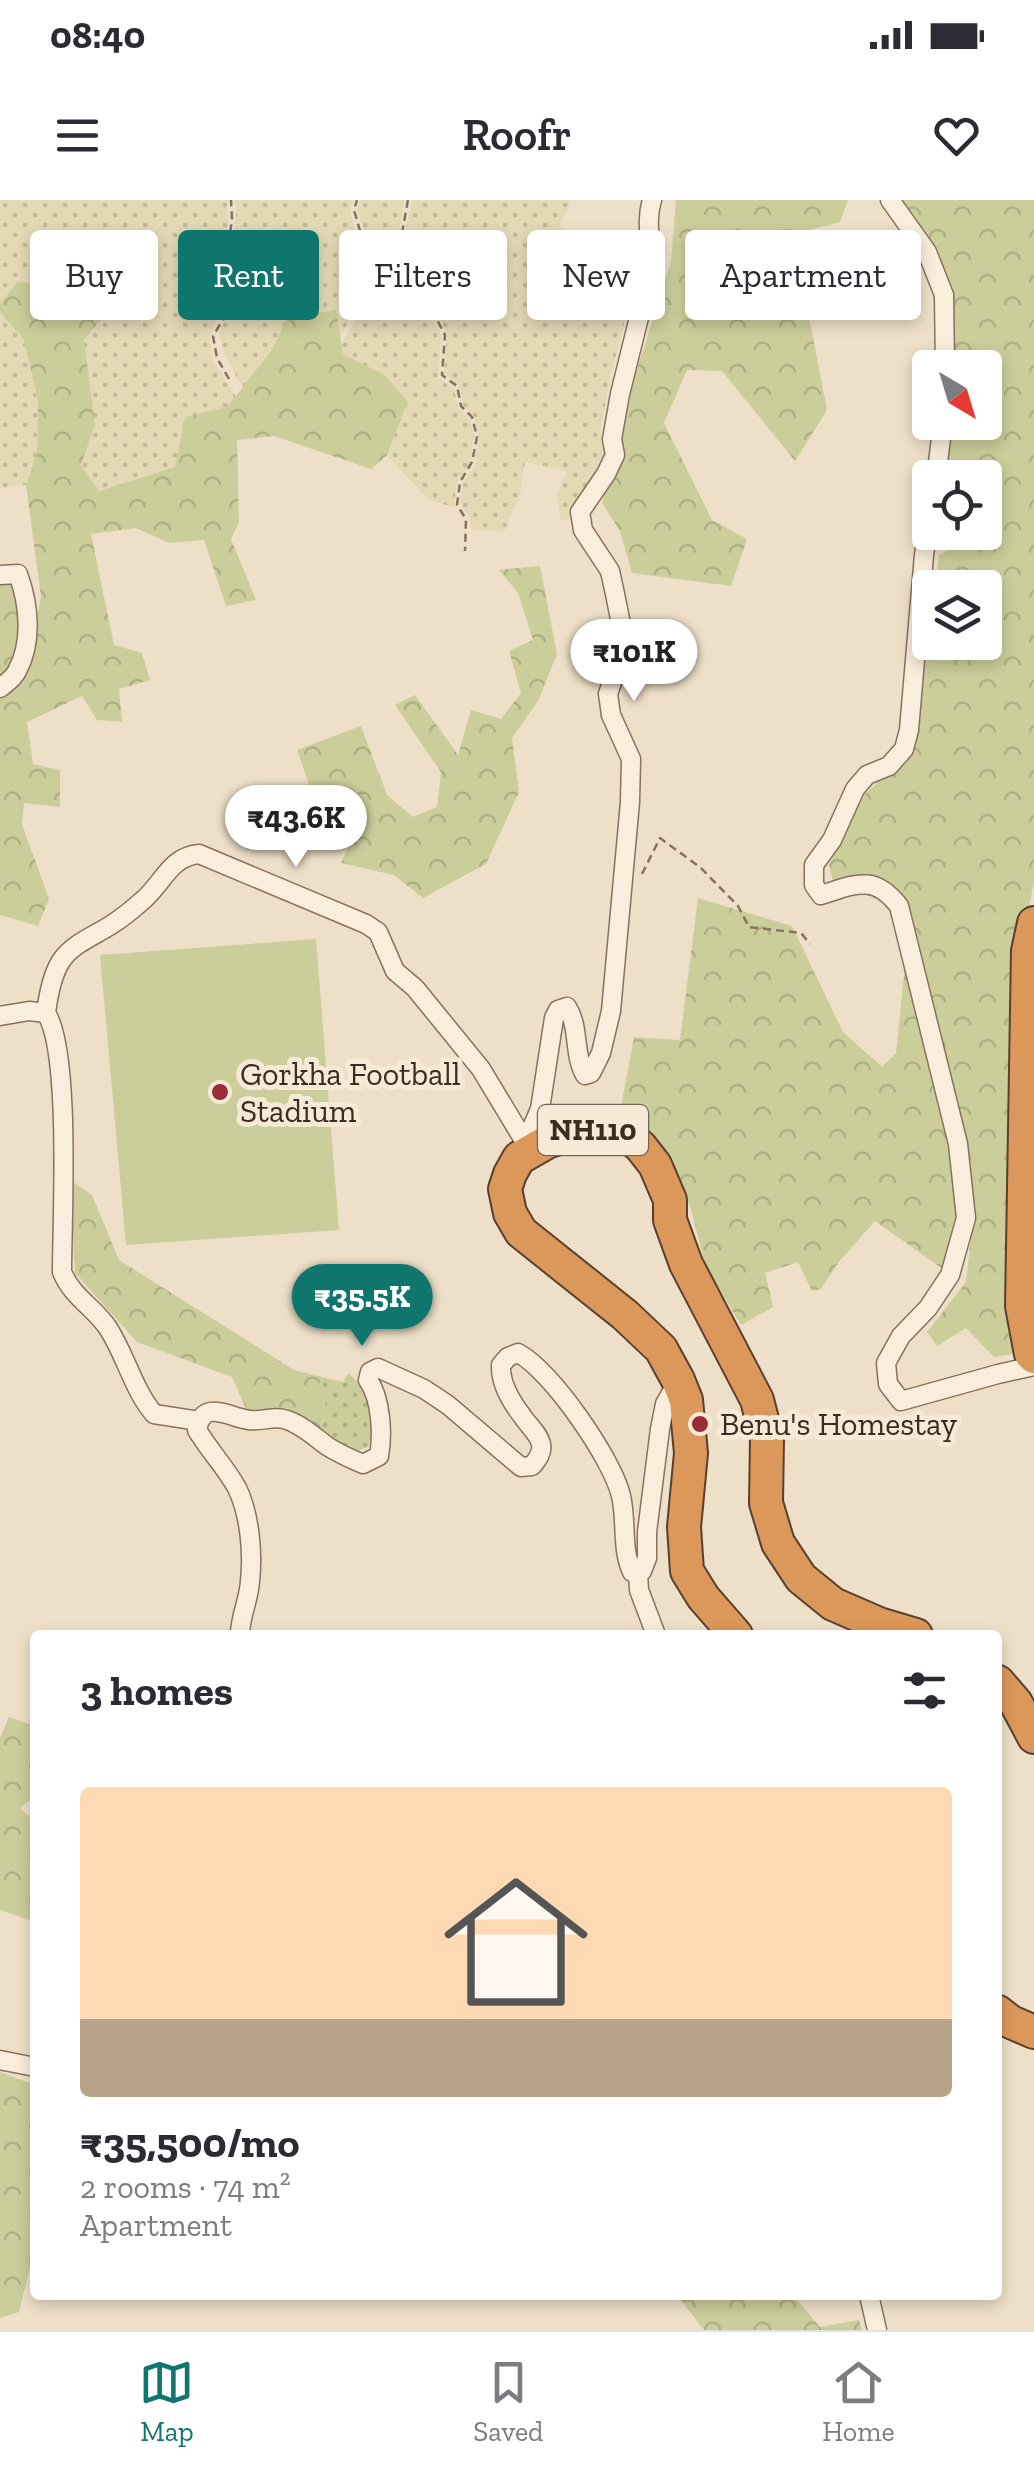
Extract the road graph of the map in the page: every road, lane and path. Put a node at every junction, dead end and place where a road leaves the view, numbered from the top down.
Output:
1 (230, 200) edge
2 (357, 200) edge
3 (408, 200) edge
4 (652, 200) edge
5 (890, 200) edge
6 (360, 230) edge
7 (945, 350) edge
8 (228, 379) dead end
9 (925, 550) edge
10 (465, 551) dead end
11 (0, 576) edge
12 (0, 688) edge
13 (641, 877) dead end
14 (1034, 923) edge
15 (810, 944) dead end
16 (46, 1013) junction
17 (0, 1016) edge
18 (522, 1150) junction
19 (1034, 1357) edge
20 (1034, 1366) edge
21 (678, 1380) junction
22 (199, 1421) junction
23 (638, 1574) junction
24 (240, 1630) edge
25 (653, 1630) edge
26 (731, 1630) edge
27 (899, 1630) edge
28 (1002, 1687) edge
29 (1034, 1737) edge
30 (1002, 2015) edge
31 (1034, 2032) edge
32 (0, 2060) edge
33 (30, 2066) edge
34 (870, 2300) edge
35 (877, 2330) edge

1 - 8 path
2 - 6 path
3 - 10 path
4 - 18 street
5 - 7 street
9 - 20 street
11 - 12 street
13 - 15 path
14 - 19 highway
16 - 17 street
16 - 18 street
16 - 22 street
18 - 21 highway, NH110
18 - 27 highway, NH110
21 - 23 street
21 - 26 highway, NH110
22 - 23 street
22 - 24 street
23 - 25 street
28 - 29 highway
30 - 31 highway
32 - 33 street
34 - 35 street

